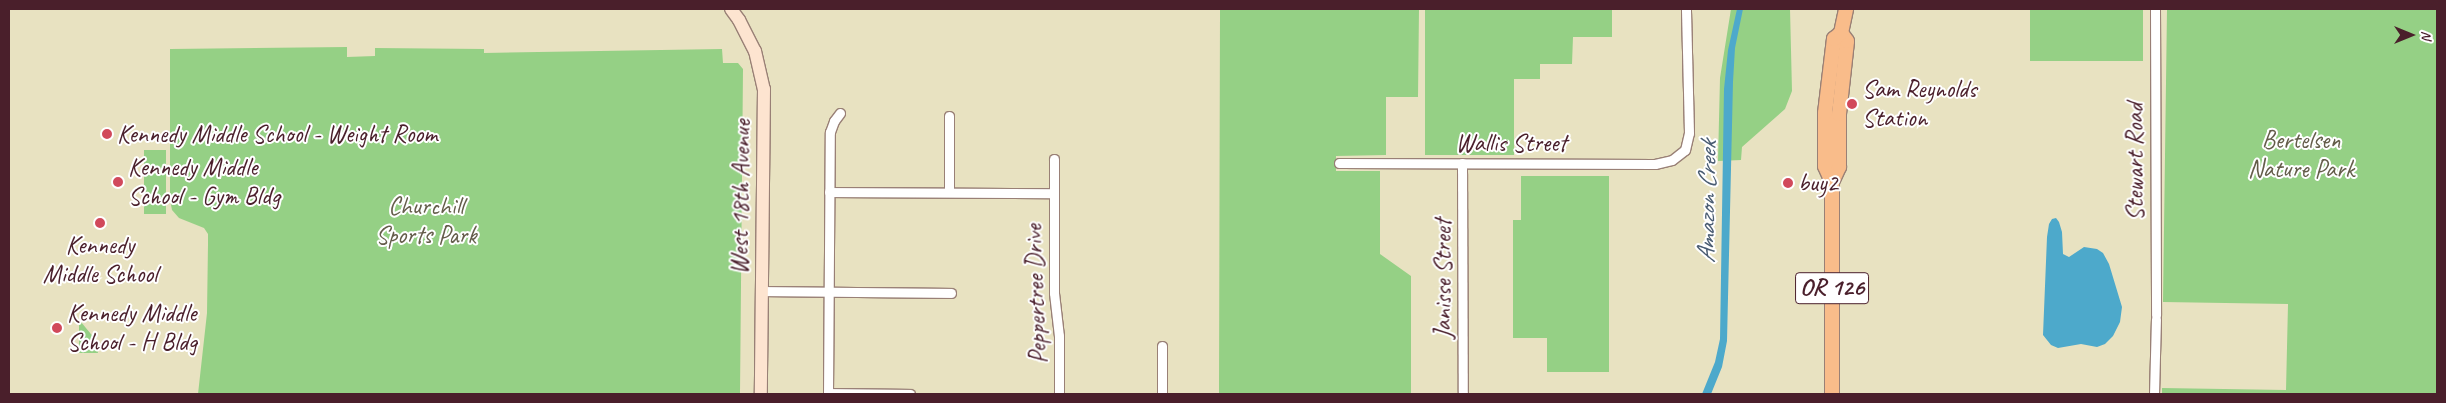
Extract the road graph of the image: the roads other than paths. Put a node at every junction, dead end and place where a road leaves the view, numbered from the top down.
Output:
1 (731, 9) edge
2 (1686, 9) edge
3 (1846, 9) edge
4 (2155, 9) edge
5 (840, 113) dead end
6 (949, 116) dead end
7 (1054, 160) dead end
8 (1339, 163) dead end
9 (1462, 163) junction
10 (829, 192) junction
11 (949, 192) junction
12 (1054, 193) junction
13 (762, 291) junction
14 (828, 292) junction
15 (952, 293) dead end
16 (1162, 346) dead end
17 (761, 394) edge
18 (828, 394) edge
19 (910, 394) edge
20 (1058, 394) edge
21 (1162, 394) edge
22 (1463, 394) edge
23 (1832, 394) edge
24 (2154, 394) edge

1 - 13 street, West 18th Avenue
2 - 9 street, Wallis Street
3 - 23 main road, OR 126
4 - 24 street, Stewart Road
5 - 10 street
6 - 11 street
7 - 12 street, Peppertree Drive
8 - 9 street, Wallis Street
9 - 22 street, Janisse Street
10 - 11 street, Peppertree Drive
10 - 14 street
11 - 12 street, Peppertree Drive
12 - 20 street, Peppertree Drive
13 - 14 street
13 - 17 street, West 18th Avenue
14 - 15 street
14 - 18 street
16 - 21 street
18 - 19 street

